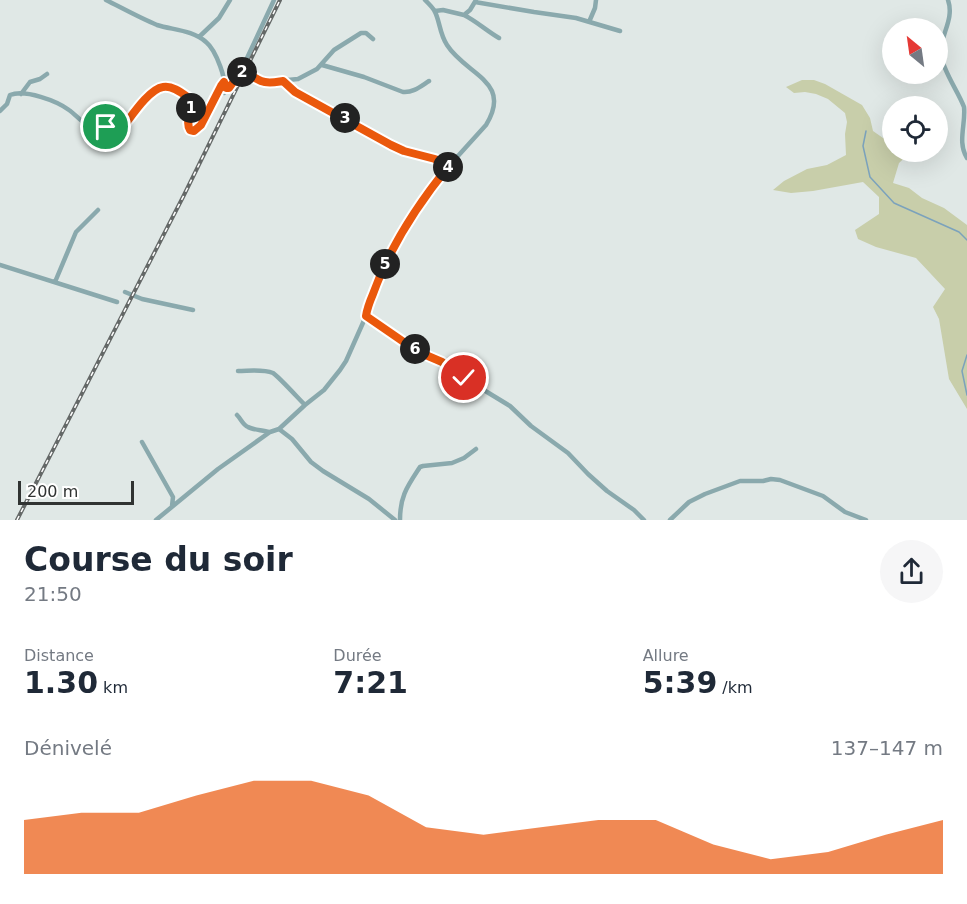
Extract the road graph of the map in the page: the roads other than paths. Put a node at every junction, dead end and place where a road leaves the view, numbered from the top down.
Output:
1 (106, 0) edge
2 (230, 0) edge
3 (274, 0) edge
4 (425, 0) edge
5 (596, 0) edge
6 (948, 0) edge
7 (476, 1) edge
8 (435, 11) junction
9 (464, 15) junction
10 (589, 22) junction
11 (620, 31) dead end
12 (199, 37) junction
13 (499, 38) dead end
14 (372, 39) dead end
15 (322, 65) junction
16 (241, 71) junction
17 (47, 74) dead end
18 (283, 81) junction
19 (429, 81) dead end
20 (225, 88) junction
21 (21, 94) junction
22 (0, 111) edge
23 (967, 158) edge
24 (448, 167) junction
25 (98, 210) dead end
26 (0, 265) edge
27 (55, 282) junction
28 (125, 292) dead end
29 (117, 302) dead end
30 (193, 310) dead end
31 (366, 316) junction
32 (238, 371) dead end
33 (305, 405) junction
34 (237, 415) dead end
35 (279, 429) junction
36 (270, 432) junction
37 (142, 442) dead end
38 (476, 449) dead end
39 (172, 496) junction
40 (183, 498) junction
41 (172, 507) junction
42 (399, 507) junction
43 (388, 514) junction
44 (156, 520) edge
45 (397, 520) edge
46 (644, 520) edge
47 (670, 520) edge
48 (866, 520) edge

1 - 12 street
2 - 12 street
3 - 16 street
4 - 8 street
5 - 10 street
6 - 23 street
7 - 9 street
7 - 10 street
8 - 9 street
8 - 24 street
9 - 13 street
10 - 11 street
12 - 20 street
14 - 15 street
15 - 18 street
15 - 19 street
16 - 18 street
16 - 20 street
17 - 21 street
18 - 24 street
20 - 21 street
21 - 22 street
24 - 31 street
25 - 27 street
26 - 27 street
27 - 29 street
28 - 30 street
31 - 33 street
31 - 46 street
32 - 33 street
33 - 35 street
34 - 36 street
35 - 36 street
35 - 43 street
36 - 40 street
37 - 39 street
38 - 42 street
39 - 40 street
39 - 41 street
40 - 41 street
41 - 44 street
42 - 43 street
42 - 45 street
43 - 45 street
47 - 48 street

